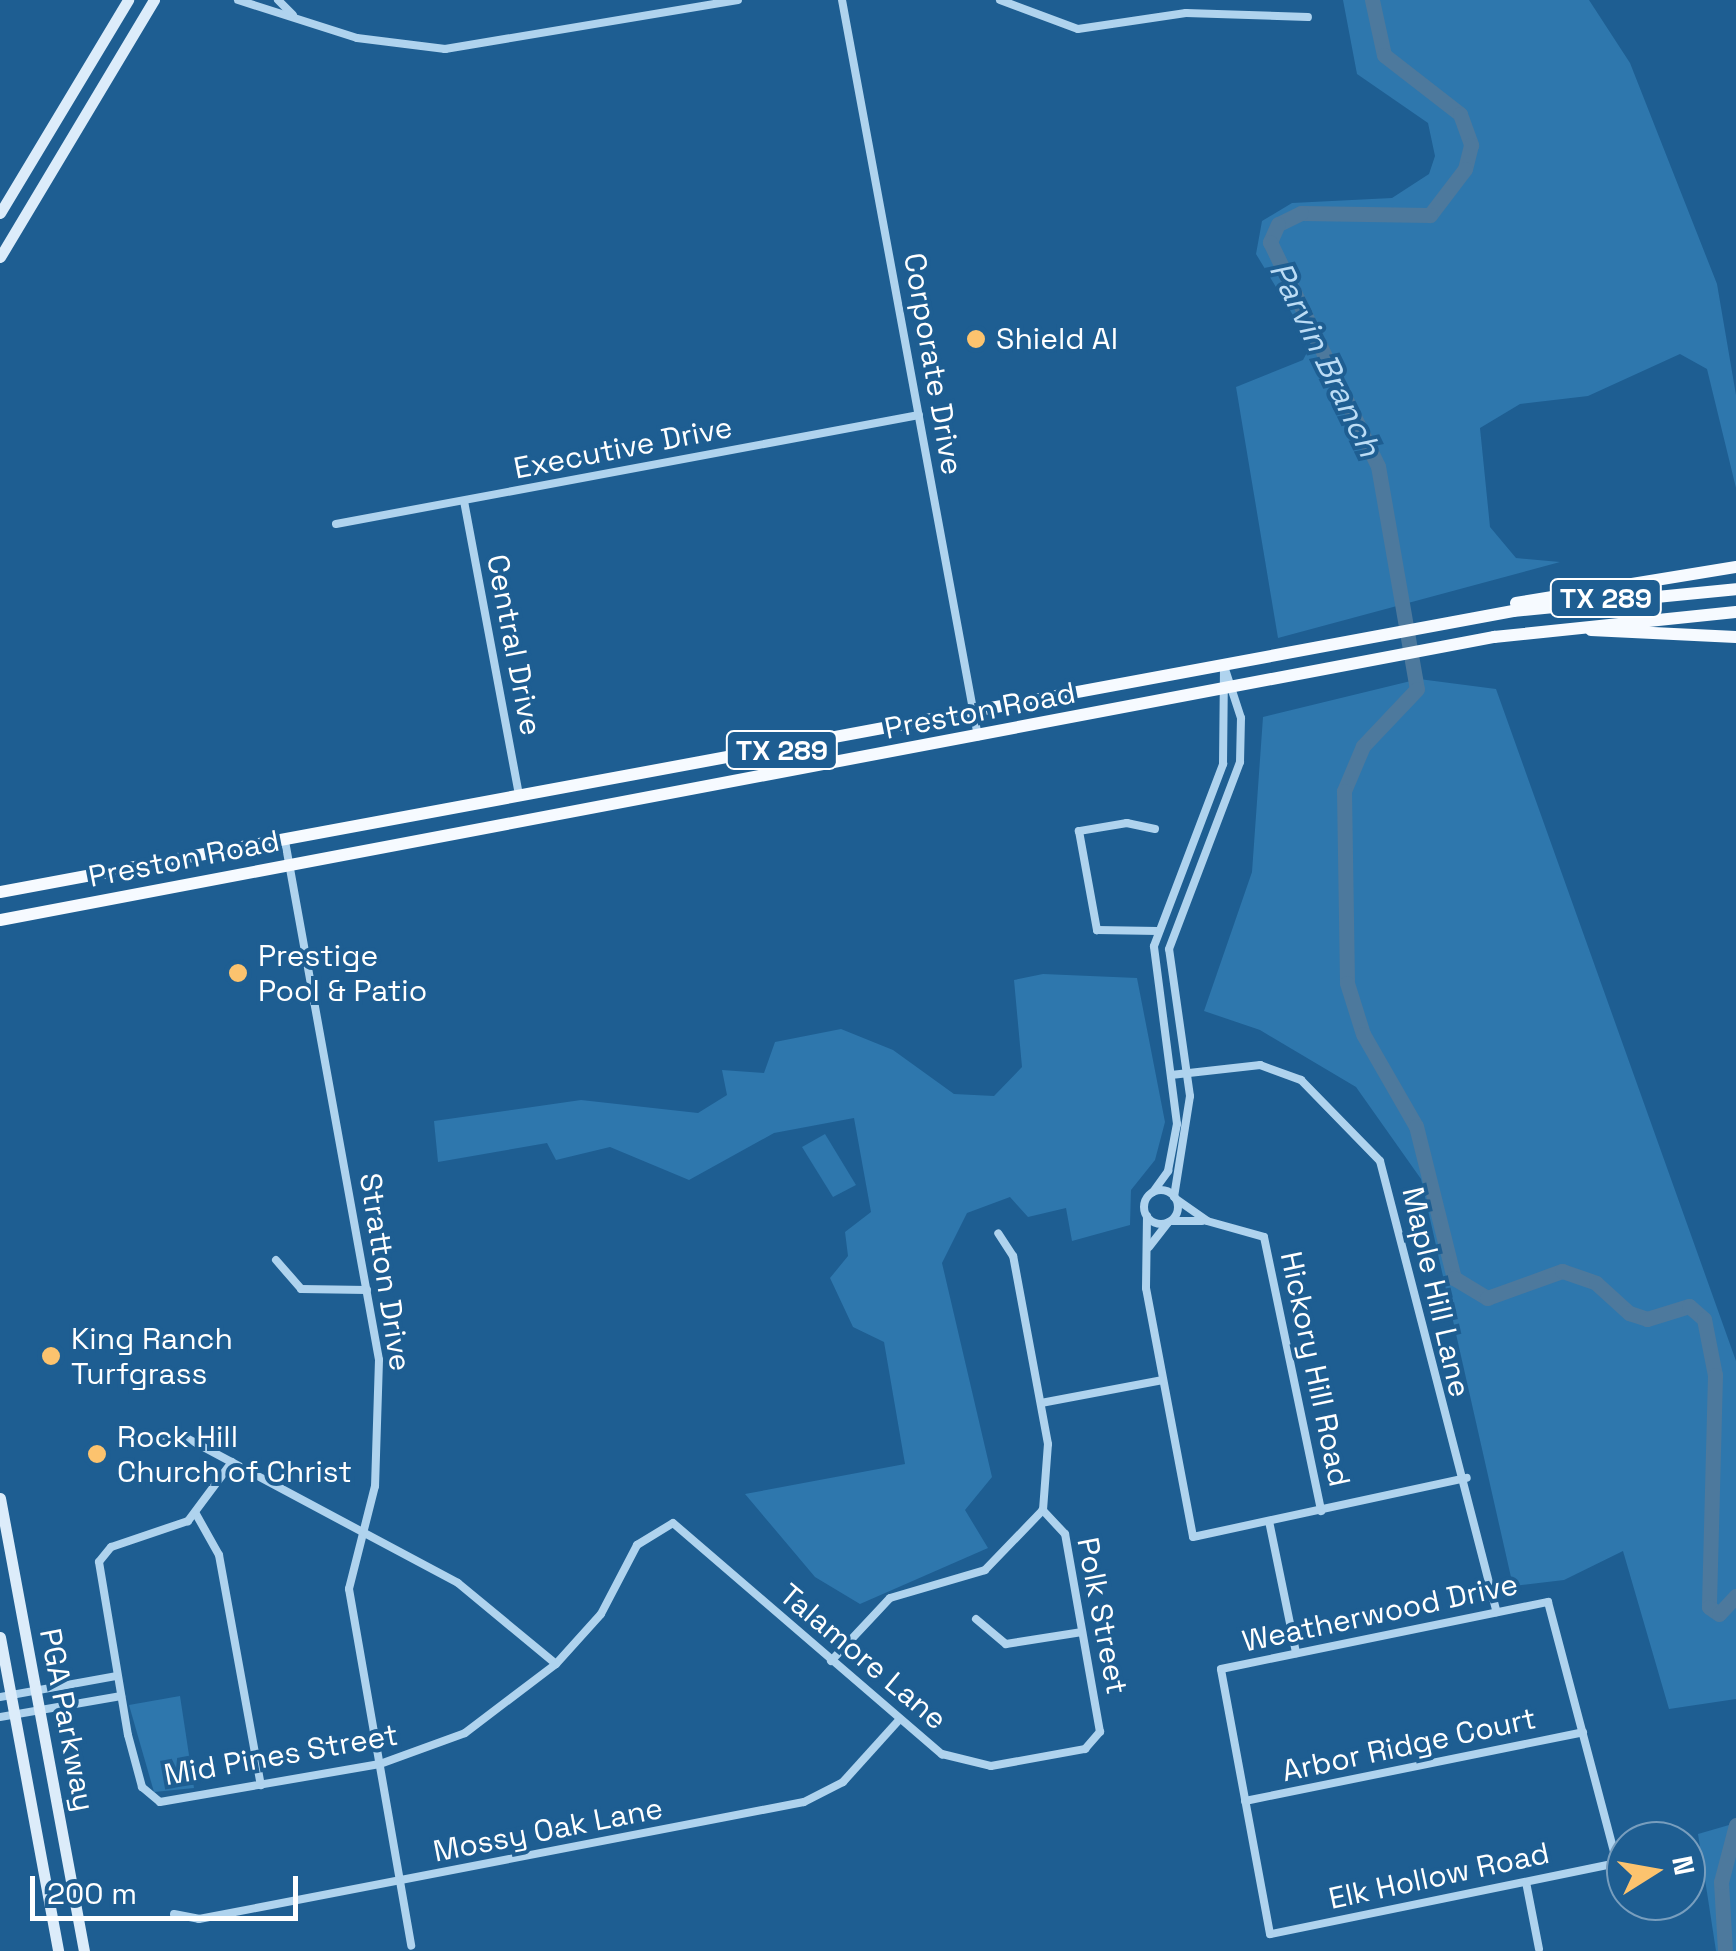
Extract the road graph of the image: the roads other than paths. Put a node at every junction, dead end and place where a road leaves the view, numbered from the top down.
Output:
1 (128, 0) edge
2 (154, 0) edge
3 (238, 0) edge
4 (278, 0) edge
5 (738, 0) edge
6 (842, 0) edge
7 (1000, 0) edge
8 (293, 15) junction
9 (1308, 17) dead end
10 (0, 213) edge
11 (0, 257) edge
12 (919, 415) junction
13 (464, 501) junction
14 (336, 524) dead end
15 (1736, 567) edge
16 (1736, 589) edge
17 (1736, 612) edge
18 (1476, 617) junction
19 (1494, 637) junction
20 (1736, 637) edge
21 (1224, 666) junction
22 (1228, 687) junction
23 (974, 714) junction
24 (978, 737) junction
25 (676, 769) junction
26 (680, 792) junction
27 (519, 798) junction
28 (510, 823) junction
29 (1155, 829) dead end
30 (286, 840) junction
31 (290, 864) junction
32 (0, 892) edge
33 (0, 920) edge
34 (1157, 930) junction
35 (1172, 934) junction
36 (1187, 1071) junction
37 (1172, 1074) junction
38 (1153, 1192) junction
39 (1175, 1198) junction
40 (1147, 1216) junction
41 (1206, 1220) junction
42 (1169, 1222) junction
43 (998, 1233) dead end
44 (1149, 1248) junction
45 (276, 1260) dead end
46 (367, 1290) junction
47 (1163, 1380) junction
48 (1041, 1403) junction
49 (161, 1436) dead end
50 (232, 1462) junction
51 (1467, 1478) junction
52 (0, 1498) edge
53 (1043, 1510) junction
54 (1321, 1510) junction
55 (196, 1514) junction
56 (1269, 1521) junction
57 (681, 1524) joint
58 (361, 1532) junction
59 (1497, 1612) junction
60 (976, 1618) dead end
61 (1082, 1632) junction
62 (0, 1638) edge
63 (1296, 1653) junction
64 (832, 1660) junction
65 (556, 1664) junction
66 (117, 1676) junction
67 (36, 1691) junction
68 (6, 1696) edge
69 (121, 1696) junction
70 (40, 1710) junction
71 (16, 1714) junction
72 (0, 1717) edge
73 (898, 1720) junction
74 (1582, 1732) junction
75 (1098, 1740) joint
76 (380, 1764) junction
77 (260, 1786) junction
78 (1246, 1802) junction
79 (400, 1882) junction
80 (1526, 1882) junction
81 (174, 1914) dead end
82 (410, 1946) dead end
83 (1538, 1948) dead end
84 (58, 1951) edge
85 (84, 1951) edge

1 - 10 main road
2 - 11 main road
3 - 8 street
4 - 8 street
5 - 8 street
6 - 12 street, Corporate Drive
7 - 9 street
12 - 13 street, Executive Drive
12 - 23 street, Corporate Drive
13 - 14 street, Executive Drive
13 - 27 street, Central Drive
15 - 18 main road
16 - 18 main road, Preston Road / TX 289
17 - 19 main road, Preston Road / TX 289
18 - 21 main road, Preston Road / TX 289
19 - 20 main road
19 - 22 main road, Preston Road / TX 289
21 - 22 street
21 - 23 main road, Preston Road / TX 289
22 - 24 main road, Preston Road / TX 289
22 - 34 street
22 - 35 street
23 - 24 street, Corporate Drive
23 - 25 main road, Preston Road / TX 289
24 - 26 main road, Preston Road / TX 289
25 - 26 main road
25 - 27 main road, Preston Road / TX 289
26 - 28 main road, Preston Road / TX 289
27 - 28 main road
27 - 30 main road, Preston Road / TX 289
28 - 31 main road, Preston Road / TX 289
29 - 34 street
30 - 31 street, Stratton Drive
30 - 32 main road, Preston Road / TX 289
31 - 33 main road, Preston Road / TX 289
31 - 46 street, Stratton Drive
34 - 35 street
34 - 37 street
35 - 36 street
36 - 37 street, Maple Hill Lane
36 - 39 street
36 - 51 street, Maple Hill Lane
37 - 38 street
38 - 39 street
38 - 40 street
39 - 41 street, Hickory Hill Road
39 - 42 street
40 - 42 street, Hickory Hill Road
40 - 44 street
41 - 42 street, Hickory Hill Road
41 - 54 street, Hickory Hill Road
42 - 44 street
43 - 48 street
44 - 47 street
45 - 46 street
46 - 58 street, Stratton Drive
47 - 48 street
47 - 56 street
48 - 53 street
49 - 50 street
50 - 55 street
50 - 58 street
51 - 54 street
51 - 59 street, Maple Hill Lane
52 - 67 main road, PGA Parkway
53 - 61 street, Polk Street
53 - 64 street
54 - 56 street
55 - 66 street
55 - 77 street
56 - 63 street
57 - 64 street, Talamore Lane
57 - 65 street, Mid Pines Street
58 - 65 street
58 - 76 street, Stratton Drive
59 - 63 street, Weatherwood Drive
59 - 74 street, Weatherwood Drive
60 - 61 street
61 - 75 street, Polk Street
62 - 68 main road, PGA Parkway
63 - 78 street, Weatherwood Drive
64 - 73 street, Talamore Lane
65 - 76 street, Mid Pines Street
66 - 67 street
66 - 69 street
67 - 68 street
67 - 70 main road, PGA Parkway
68 - 71 main road, PGA Parkway
69 - 70 street
69 - 77 street, Mid Pines Street
70 - 71 street
70 - 85 main road, PGA Parkway
71 - 72 street
71 - 84 main road, PGA Parkway
73 - 75 street, Talamore Lane
73 - 79 street, Mossy Oak Lane
74 - 78 street, Arbor Ridge Court
74 - 80 street, Elk Hollow Road
76 - 77 street, Mid Pines Street
76 - 79 street, Stratton Drive
78 - 80 street, Elk Hollow Road
79 - 81 street, Mossy Oak Lane
79 - 82 street, Stratton Drive
80 - 83 street

